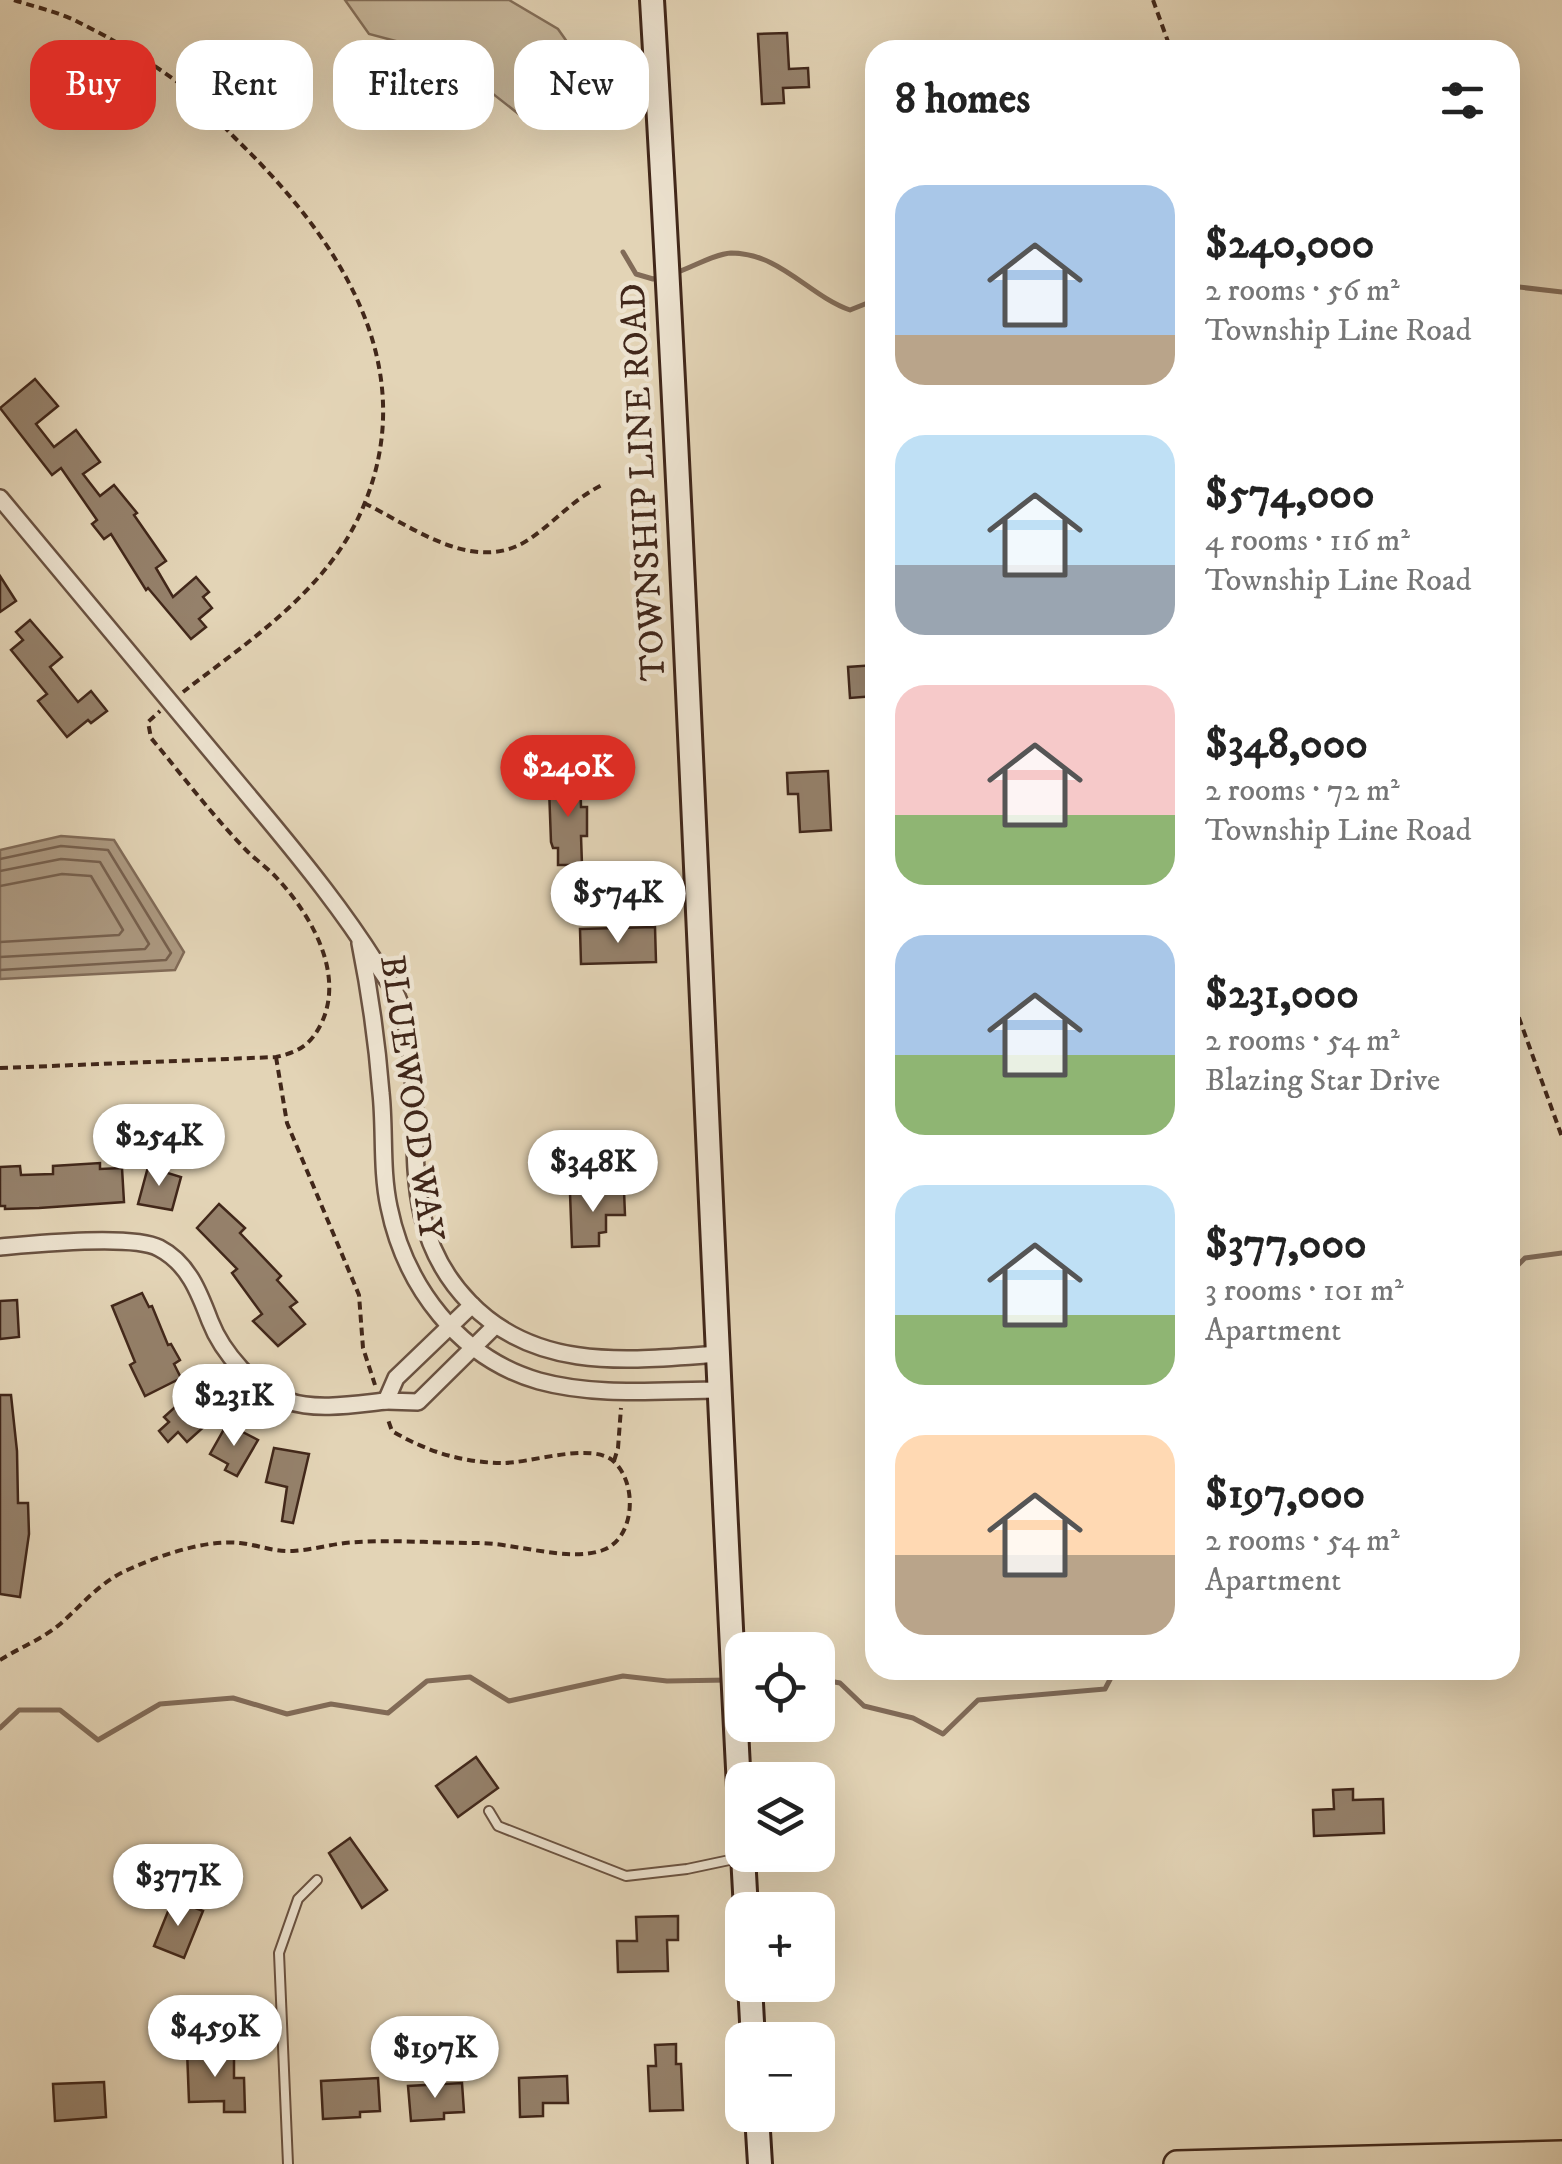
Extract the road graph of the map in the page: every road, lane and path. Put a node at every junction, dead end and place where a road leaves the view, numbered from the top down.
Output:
1 (14, 0) edge
2 (652, 0) edge
3 (1153, 0) edge
4 (1167, 40) edge
5 (602, 484) dead end
6 (364, 503) junction
7 (2, 506) edge
8 (170, 702) junction
9 (358, 934) junction
10 (1520, 1021) edge
11 (276, 1057) junction
12 (0, 1068) edge
13 (1562, 1137) edge
14 (0, 1248) edge
15 (472, 1306) junction
16 (495, 1326) junction
17 (451, 1328) junction
18 (476, 1348) junction
19 (719, 1354) junction
20 (619, 1361) junction
21 (720, 1390) junction
22 (621, 1399) junction
23 (384, 1402) junction
24 (614, 1462) junction
25 (0, 1660) edge
26 (738, 1762) edge
27 (489, 1812) dead end
28 (725, 1857) edge
29 (316, 1880) dead end
30 (758, 2132) edge
31 (1562, 2154) edge
32 (1362, 2161) edge
33 (288, 2164) edge
34 (760, 2164) edge
35 (1177, 2164) edge

1 - 6 path
2 - 19 street, TOWNSHIP LINE ROAD
3 - 4 path
5 - 6 path
6 - 8 path
7 - 8 street, BLUEWOOD WAY
8 - 9 street, BLUEWOOD WAY
8 - 11 path
9 - 15 street, BLUEWOOD WAY
9 - 17 street, BLUEWOOD WAY
10 - 13 path
11 - 12 path
11 - 23 path
14 - 23 street
15 - 16 street, BLUEWOOD WAY
15 - 17 street
16 - 18 street
16 - 20 street, BLUEWOOD WAY
17 - 18 street, BLUEWOOD WAY
17 - 23 street
18 - 22 street, BLUEWOOD WAY
18 - 23 street
19 - 20 street, BLUEWOOD WAY
19 - 21 street, TOWNSHIP LINE ROAD
20 - 22 street
21 - 22 street, BLUEWOOD WAY
21 - 26 street, TOWNSHIP LINE ROAD
22 - 24 path
23 - 24 path
24 - 25 path
27 - 28 lane
29 - 33 lane
30 - 34 street
31 - 32 main road
32 - 35 main road

